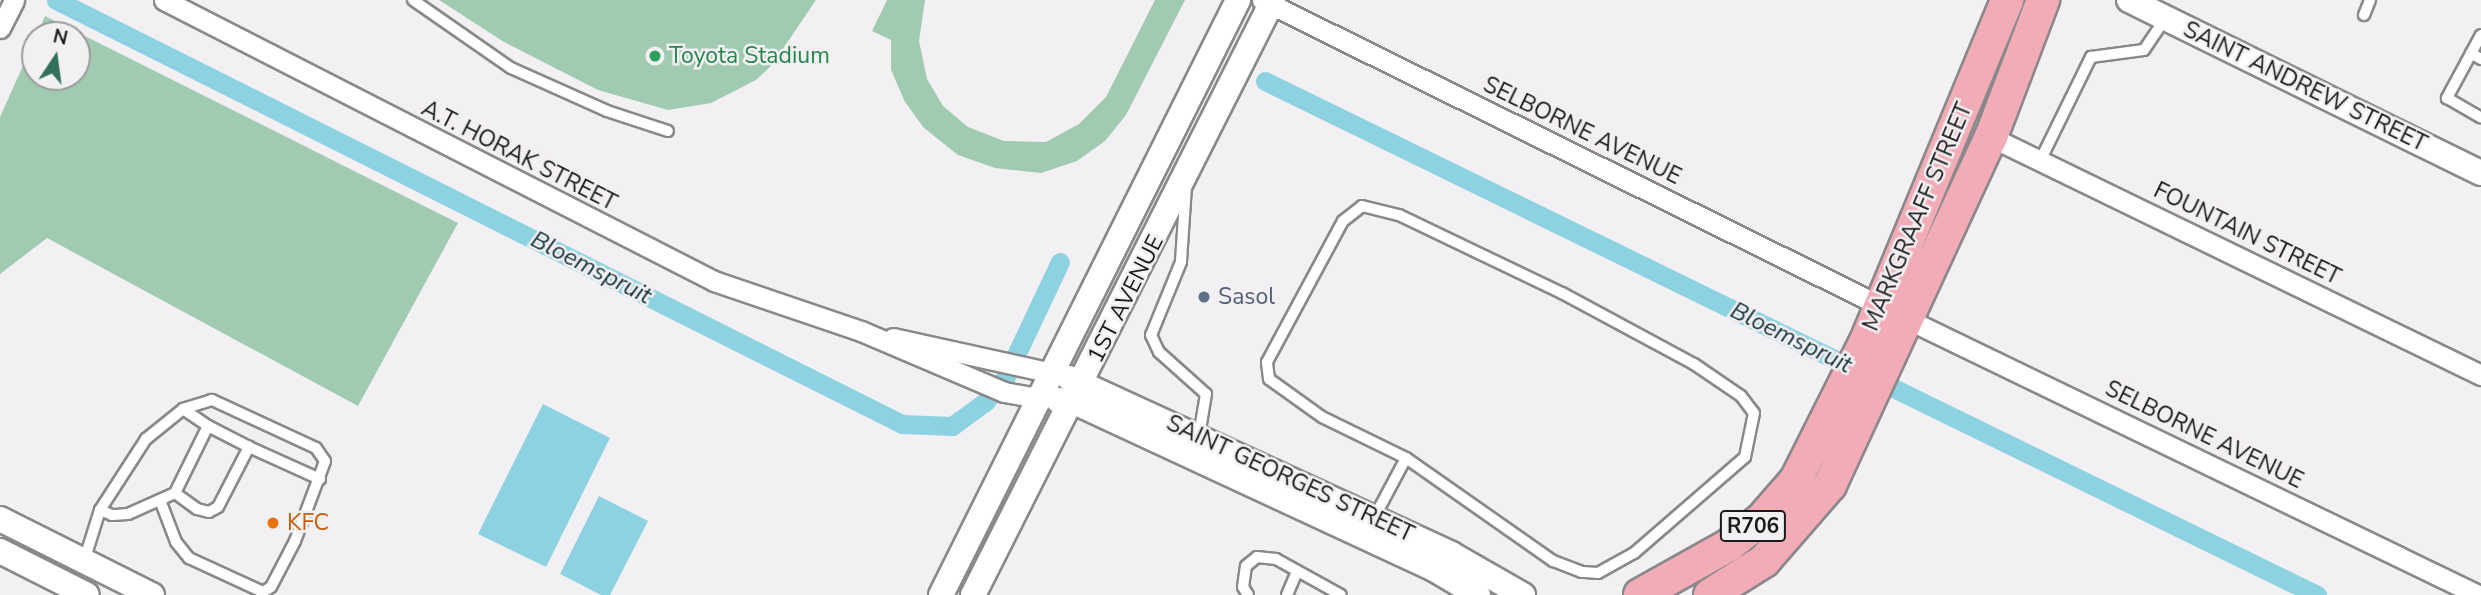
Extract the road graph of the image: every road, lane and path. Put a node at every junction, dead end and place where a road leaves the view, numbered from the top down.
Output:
1 (164, 0) edge
2 (413, 0) edge
3 (1238, 0) edge
4 (2007, 0) edge
5 (2043, 0) edge
6 (2129, 0) edge
7 (2370, 0) edge
8 (1269, 2) edge
9 (12, 4) edge
10 (2364, 15) dead end
11 (2165, 19) junction
12 (0, 28) edge
13 (2481, 35) edge
14 (2471, 53) junction
15 (2481, 59) edge
16 (2481, 118) edge
17 (668, 131) dead end
18 (1953, 135) junction
19 (1991, 137) junction
20 (2040, 160) junction
21 (2481, 173) edge
22 (1186, 178) junction
23 (1881, 306) junction
24 (1909, 320) junction
25 (861, 331) junction
26 (1052, 373) junction
27 (2481, 375) edge
28 (1079, 393) junction
29 (1040, 398) junction
30 (183, 409) junction
31 (208, 426) junction
32 (1199, 437) junction
33 (249, 447) junction
34 (1406, 458) junction
35 (320, 479) junction
36 (175, 493) junction
37 (160, 500) junction
38 (100, 510) junction
39 (1374, 518) junction
40 (0, 519) edge
41 (0, 551) edge
42 (84, 561) junction
43 (1297, 572) junction
44 (87, 595) edge
45 (152, 595) edge
46 (941, 595) edge
47 (973, 595) edge
48 (1248, 595) edge
49 (1287, 595) edge
50 (1341, 595) edge
51 (1478, 595) edge
52 (1523, 595) edge
53 (1640, 595) edge
54 (1710, 595) edge
55 (2478, 595) edge

1 - 25 street, A.T. HORAK STREET
2 - 17 lane
3 - 26 street, 1ST AVENUE
4 - 18 main road, MARKGRAAFF STREET / R706
5 - 19 main road, MARKGRAAFF STREET / R706
6 - 11 street, SAINT ANDREW STREET
7 - 10 lane
8 - 22 street, 1ST AVENUE
8 - 23 street, SELBORNE AVENUE
9 - 12 street
11 - 20 lane
11 - 21 street, SAINT ANDREW STREET
13 - 14 lane
14 - 15 lane
14 - 16 lane
18 - 19 main road
18 - 23 main road, MARKGRAAFF STREET / R706
19 - 20 street, FOUNTAIN STREET
19 - 24 main road, MARKGRAAFF STREET / R706
20 - 27 street, FOUNTAIN STREET
22 - 28 street, 1ST AVENUE
22 - 32 lane
23 - 53 main road, MARKGRAAFF STREET / R706
24 - 54 main road, MARKGRAAFF STREET / R706
24 - 55 street, SELBORNE AVENUE
25 - 26 street, A.T. HORAK STREET
25 - 29 street, A.T. HORAK STREET
26 - 28 street, SAINT GEORGES STREET
26 - 29 street, 1ST AVENUE
28 - 29 street, SAINT GEORGES STREET
28 - 32 street, SAINT GEORGES STREET
28 - 47 street, 1ST AVENUE
28 - 51 street, SAINT GEORGES STREET
29 - 46 street, 1ST AVENUE
30 - 31 lane
30 - 35 lane
30 - 38 lane
31 - 33 lane
31 - 36 lane
32 - 39 street, SAINT GEORGES STREET
33 - 35 lane
33 - 36 lane
34 - 34 lane
34 - 39 lane
35 - 37 lane
36 - 37 lane
37 - 38 lane
38 - 42 lane
39 - 52 street, SAINT GEORGES STREET
40 - 42 street
41 - 44 street
42 - 45 street
43 - 48 lane
43 - 49 lane
43 - 50 lane

